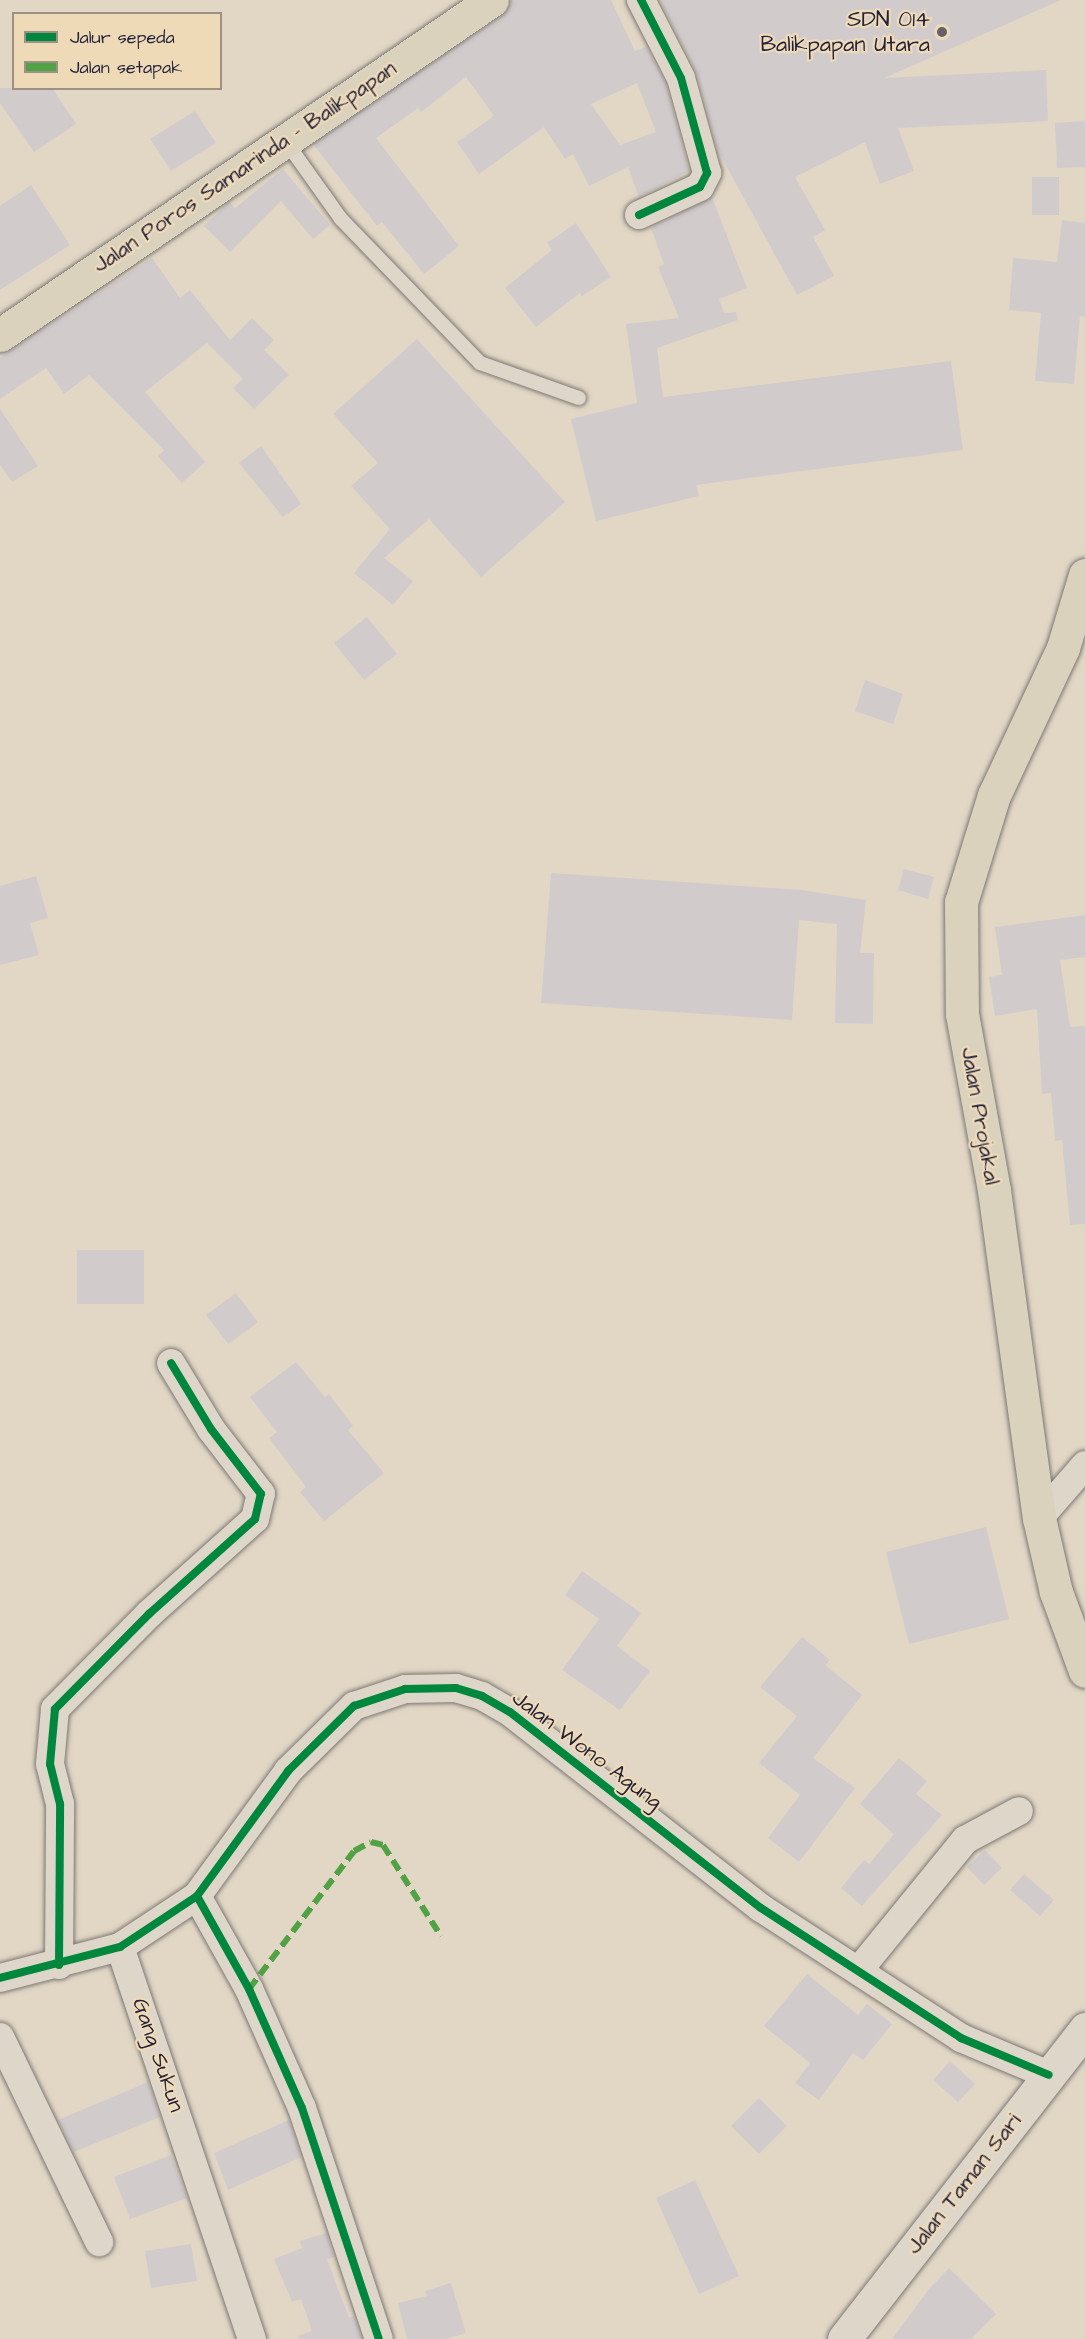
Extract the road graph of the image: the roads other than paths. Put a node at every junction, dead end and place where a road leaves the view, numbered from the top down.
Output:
1 (492, 0) edge
2 (641, 0) edge
3 (284, 139) junction
4 (639, 216) dead end
5 (0, 335) edge
6 (579, 398) dead end
7 (1085, 575) edge
8 (1074, 647) edge
9 (171, 1363) dead end
10 (1085, 1465) edge
11 (1039, 1518) junction
12 (1085, 1671) edge
13 (1019, 1811) dead end
14 (197, 1896) junction
15 (120, 1947) junction
16 (59, 1965) junction
17 (859, 1970) junction
18 (0, 1978) edge
19 (1085, 2029) edge
20 (0, 2037) edge
21 (1049, 2075) junction
22 (99, 2242) dead end
23 (252, 2339) edge
24 (379, 2339) edge
25 (844, 2339) edge

1 - 3 main road, Jalan Poros Samarinda - Balikpapan
2 - 4 street
3 - 5 main road, Jalan Poros Samarinda - Balikpapan
3 - 6 lane
7 - 8 main road, Jalan Projakal
8 - 11 main road, Jalan Projakal
9 - 16 street
10 - 11 street
11 - 12 main road, Jalan Projakal
13 - 17 street
14 - 15 street, Jalan Wono Agung
14 - 17 street, Jalan Wono Agung
14 - 24 street
15 - 16 street, Jalan Wono Agung
15 - 23 street, Gang Sukun
16 - 18 street, Jalan Wono Agung
17 - 21 street, Jalan Wono Agung
19 - 21 street, Jalan Taman Sari
20 - 22 street
21 - 25 street, Jalan Taman Sari

